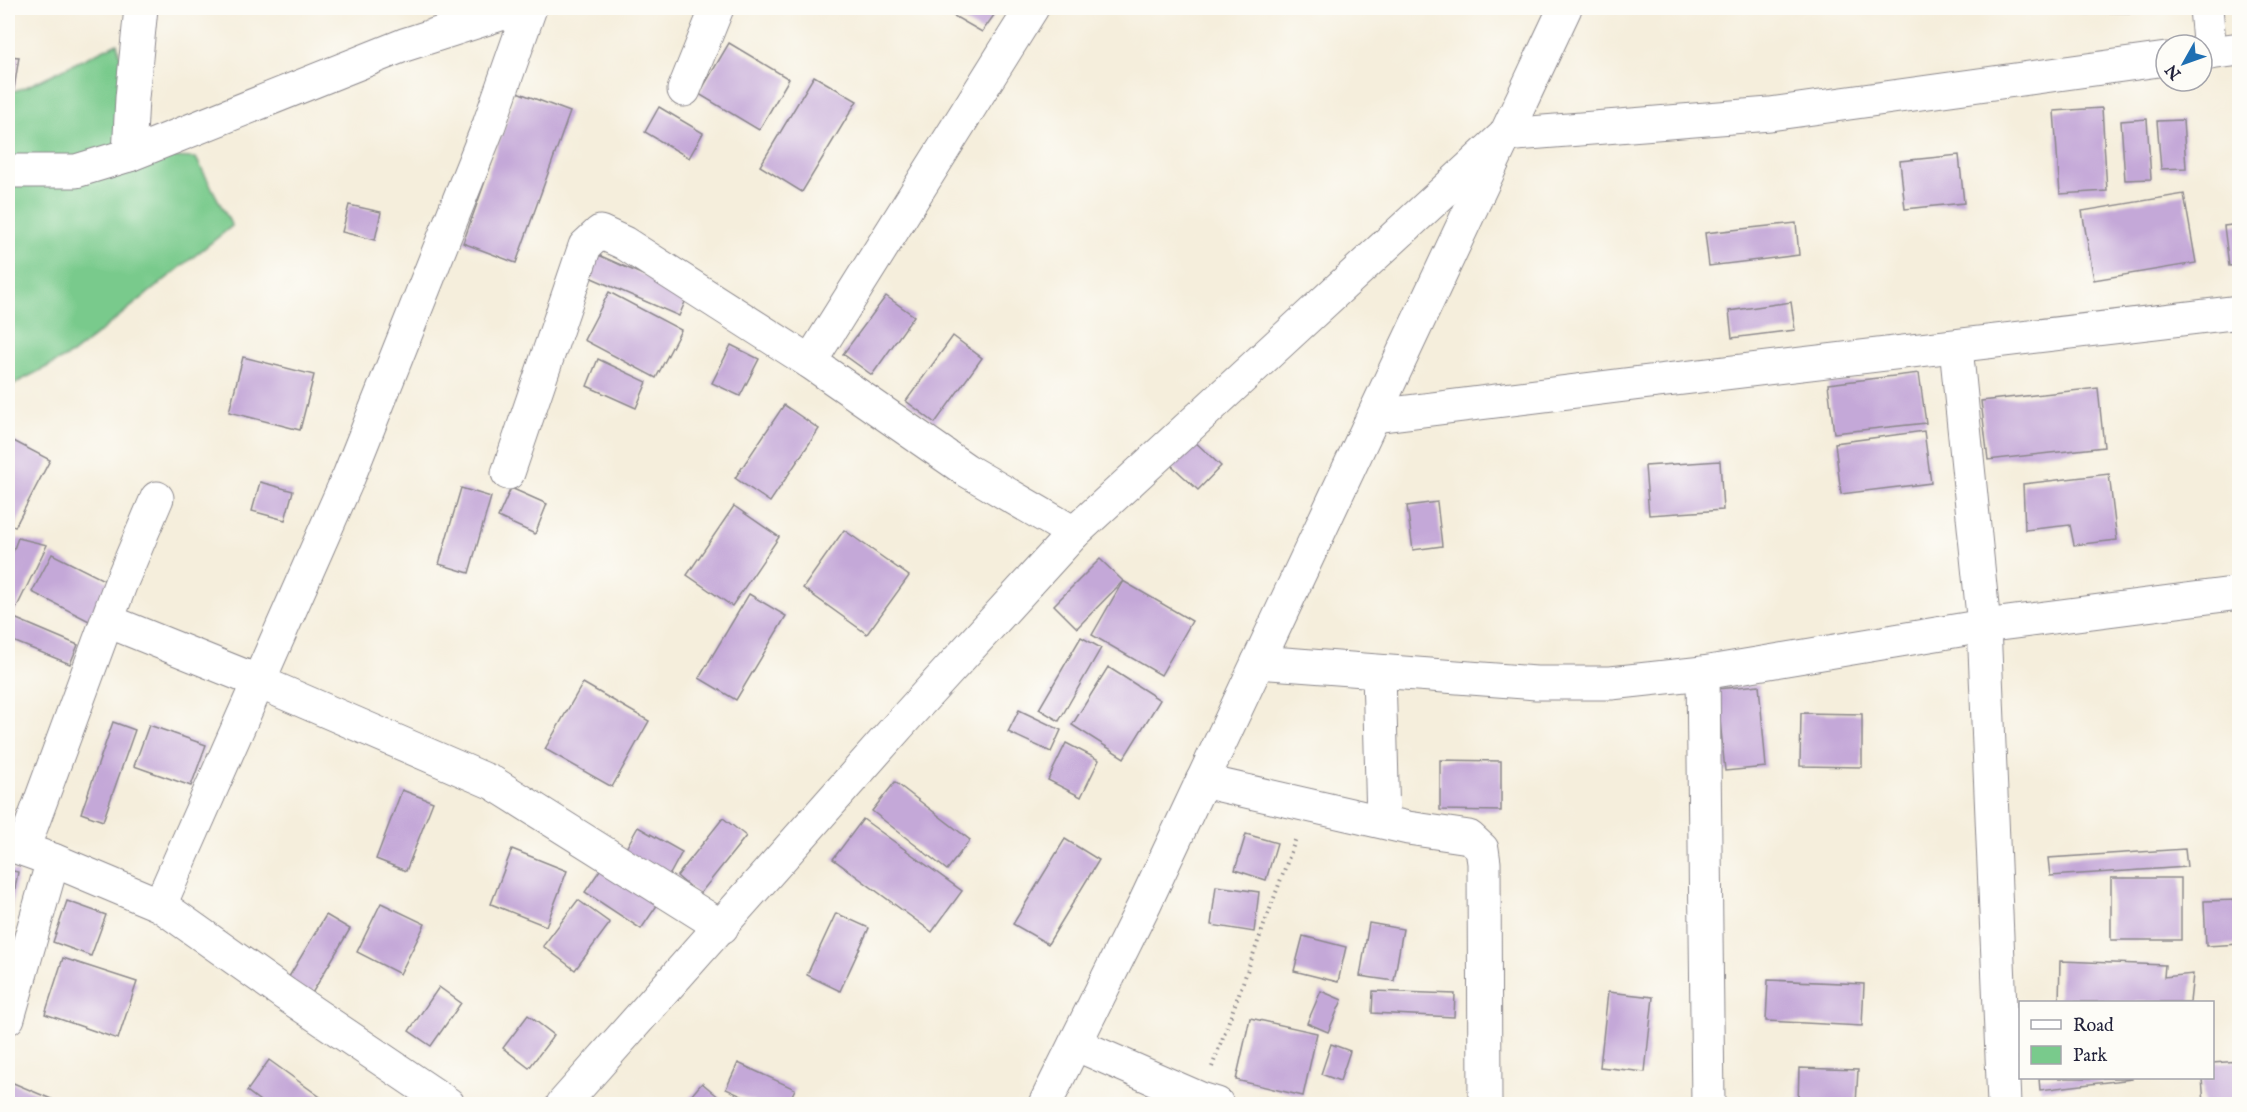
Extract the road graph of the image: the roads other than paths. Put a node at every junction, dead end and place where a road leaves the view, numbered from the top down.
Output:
1 (141, 8) edge
2 (519, 8) edge
3 (530, 8) edge
4 (717, 8) edge
5 (1032, 8) edge
6 (1565, 8) edge
7 (2206, 8) edge
8 (2217, 52) edge
9 (2154, 61) edge
10 (684, 90) dead end
11 (1505, 135) junction
12 (129, 155) junction
13 (8, 171) edge
14 (2240, 312) edge
15 (1956, 347) junction
16 (810, 362) junction
17 (1375, 416) junction
18 (508, 474) dead end
19 (157, 498) dead end
20 (1074, 533) junction
21 (2240, 594) edge
22 (108, 621) junction
23 (1984, 626) junction
24 (1258, 662) junction
25 (1378, 672) junction
26 (1703, 673) junction
27 (257, 681) junction
28 (1202, 781) junction
29 (1383, 821) junction
30 (15, 846) edge
31 (53, 860) junction
32 (160, 905) junction
33 (722, 927) junction
34 (8, 1018) edge
35 (1075, 1044) junction
36 (1209, 1102) edge
37 (448, 1104) edge
38 (563, 1104) edge
39 (1045, 1104) edge
40 (1485, 1104) edge
41 (1708, 1104) edge
42 (2004, 1104) edge

1 - 12 street
2 - 12 street
3 - 27 street
4 - 10 street
5 - 16 street
6 - 11 street
7 - 8 street
9 - 11 street
11 - 17 street
11 - 20 street
12 - 13 street
14 - 15 street
15 - 17 street
15 - 23 street
16 - 18 street
16 - 20 street
17 - 24 street
19 - 22 street
20 - 33 street
21 - 23 street
22 - 27 street
22 - 30 street
23 - 26 street
23 - 42 street
24 - 25 street
24 - 28 street
25 - 26 street
25 - 29 street
26 - 41 street
27 - 32 street
27 - 33 street
28 - 29 street
28 - 35 street
29 - 40 street
30 - 31 street
31 - 32 street
31 - 34 street
32 - 37 street
33 - 38 street
35 - 36 street
35 - 39 street

